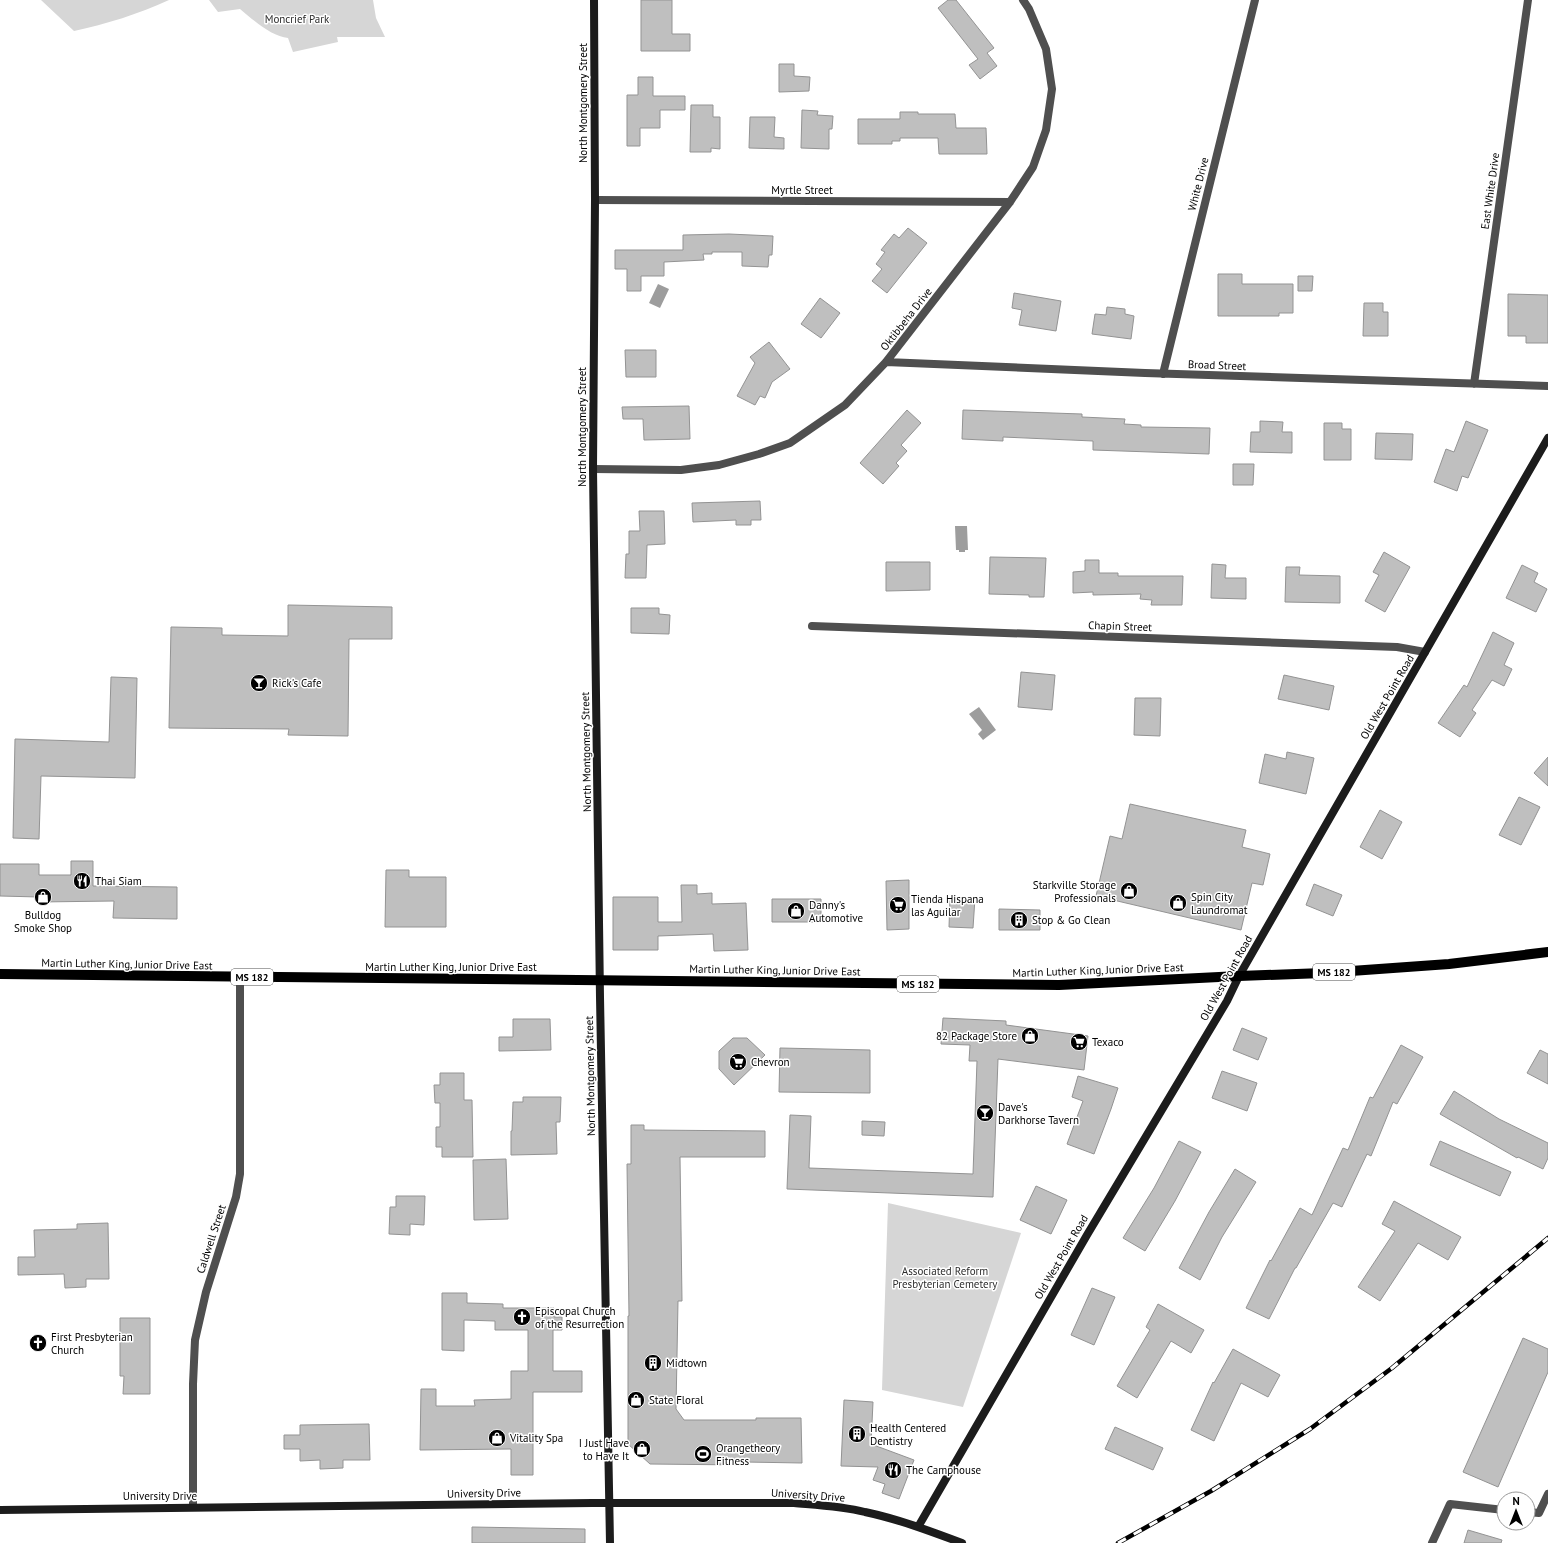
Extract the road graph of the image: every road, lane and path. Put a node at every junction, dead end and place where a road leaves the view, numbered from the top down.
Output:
1 (594, 0) edge
2 (1024, 0) edge
3 (1255, 0) edge
4 (1528, 0) edge
5 (595, 200) junction
6 (1010, 202) junction
7 (886, 362) junction
8 (1163, 374) junction
9 (1474, 384) junction
10 (1548, 386) edge
11 (1548, 438) edge
12 (593, 469) junction
13 (812, 626) dead end
14 (1426, 652) junction
15 (1548, 952) edge
16 (0, 974) edge
17 (1239, 976) junction
18 (240, 977) junction
19 (600, 981) junction
20 (1548, 1494) edge
21 (610, 1503) junction
22 (193, 1507) junction
23 (1496, 1509) edge
24 (0, 1510) edge
25 (1536, 1513) edge
26 (918, 1527) junction
27 (610, 1543) edge
28 (962, 1543) edge
29 (1432, 1543) edge

1 - 5 street, North Montgomery Street
2 - 6 street, Oktibbeha Drive
3 - 8 street, White Drive
4 - 9 street, East White Drive
5 - 6 street, Myrtle Street
5 - 12 street, North Montgomery Street
6 - 7 street, Oktibbeha Drive
7 - 8 street, Broad Street
7 - 12 street, Oktibbeha Drive
8 - 9 street, Broad Street
9 - 10 street, Broad Street
11 - 14 street, Old West Point Road
12 - 19 street, North Montgomery Street
13 - 14 street, Chapin Street
14 - 17 street, Old West Point Road
15 - 17 main road, Martin Luther King, Junior Drive East / MS 182
16 - 18 main road, Martin Luther King, Junior Drive East / MS 182
17 - 19 main road, Martin Luther King, Junior Drive East / MS 182
17 - 26 street, Old West Point Road
18 - 19 main road, Martin Luther King, Junior Drive East / MS 182
18 - 22 street, Caldwell Street
19 - 21 street, North Montgomery Street
20 - 25 street
21 - 22 street, University Drive
21 - 26 street, University Drive
21 - 27 street, North Montgomery Street
22 - 24 street, University Drive
23 - 29 street
26 - 28 street, University Drive

